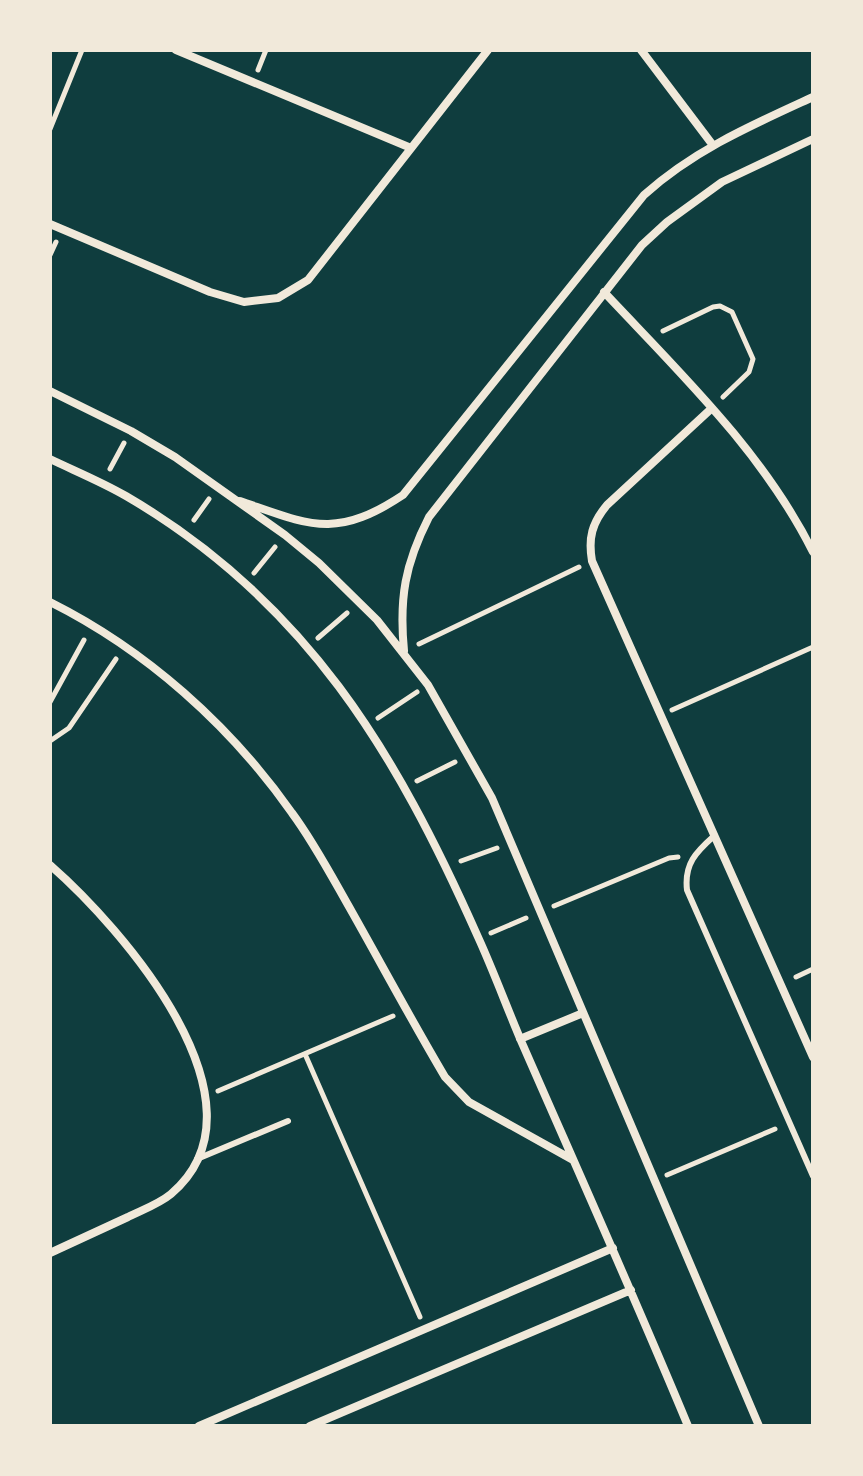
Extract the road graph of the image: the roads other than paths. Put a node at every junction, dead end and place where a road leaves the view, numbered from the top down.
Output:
1 (176, 50) edge
2 (488, 50) edge
3 (641, 50) edge
4 (813, 97) edge
5 (813, 139) edge
6 (712, 144) junction
7 (411, 148) junction
8 (50, 224) edge
9 (604, 292) junction
10 (50, 391) edge
11 (712, 408) junction
12 (50, 459) edge
13 (231, 497) junction
14 (813, 552) edge
15 (50, 602) edge
16 (404, 652) junction
17 (714, 836) junction
18 (50, 865) edge
19 (583, 1013) junction
20 (520, 1039) junction
21 (813, 1057) edge
22 (288, 1121) dead end
23 (197, 1159) junction
24 (573, 1161) junction
25 (813, 1176) edge
26 (613, 1248) junction
27 (50, 1253) edge
28 (631, 1290) junction
29 (199, 1426) edge
30 (310, 1426) edge
31 (688, 1426) edge
32 (759, 1426) edge

1 - 7 street
2 - 7 street
3 - 6 street
4 - 6 street
5 - 9 street
6 - 13 street
7 - 8 street
9 - 11 street
9 - 16 street
10 - 13 street
11 - 14 street
11 - 17 street
12 - 20 street
13 - 16 street
15 - 24 street
16 - 19 street
17 - 21 street
17 - 25 lane
18 - 23 street
19 - 20 street
19 - 32 street
20 - 24 street
22 - 23 lane
23 - 27 street
24 - 26 street
26 - 28 street
26 - 29 street
28 - 30 street
28 - 31 street

